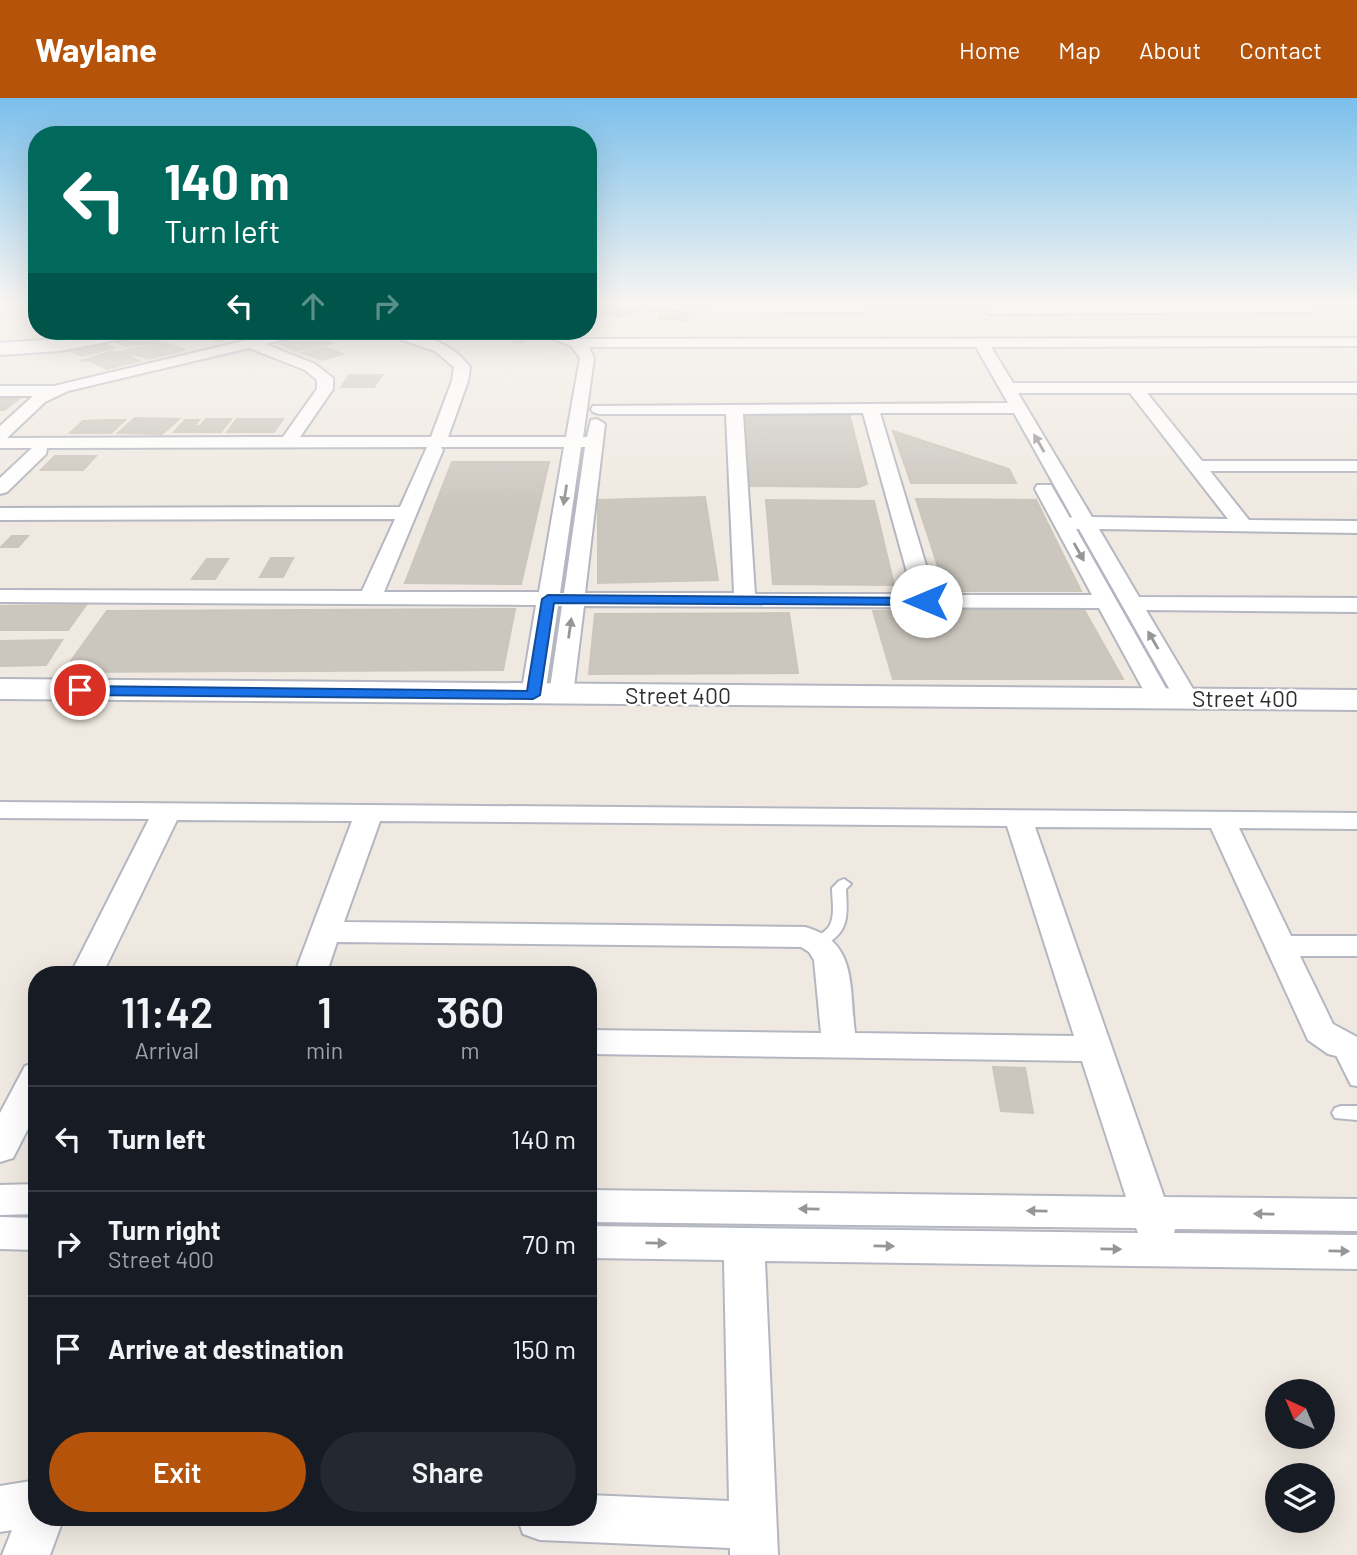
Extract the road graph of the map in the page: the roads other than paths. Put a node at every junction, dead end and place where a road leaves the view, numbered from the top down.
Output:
1 (139, 370) edge
2 (317, 370) edge
3 (462, 370) edge
4 (586, 370) edge
5 (988, 370) edge
6 (994, 370) edge
7 (1357, 387) edge
8 (1008, 388) junction
9 (1135, 388) junction
10 (0, 391) edge
11 (54, 391) junction
12 (734, 408) junction
13 (870, 408) junction
14 (1009, 408) junction
15 (0, 435) edge
16 (288, 442) junction
17 (0, 443) edge
18 (436, 446) junction
19 (573, 446) junction
20 (594, 446) junction
21 (0, 450) edge
22 (40, 450) junction
23 (1196, 466) junction
24 (1357, 466) edge
25 (0, 488) edge
26 (0, 513) edge
27 (407, 513) junction
28 (1063, 523) junction
29 (1086, 523) junction
30 (1243, 525) junction
31 (1357, 527) edge
32 (0, 596) edge
33 (370, 598) junction
34 (548, 599) junction
35 (574, 599) junction
36 (745, 600) junction
37 (926, 601) junction
38 (1107, 602) junction
39 (1132, 603) junction
40 (1357, 605) edge
41 (0, 690) edge
42 (1174, 699) junction
43 (1357, 700) edge
44 (551, 702) junction
45 (0, 711) edge
46 (1357, 718) edge
47 (0, 810) edge
48 (167, 811) junction
49 (369, 813) junction
50 (1018, 818) junction
51 (1222, 820) junction
52 (1357, 821) edge
53 (844, 884) dead end
54 (326, 932) junction
55 (818, 942) junction
56 (1280, 946) junction
57 (1357, 946) edge
58 (90, 966) edge
59 (313, 966) edge
60 (597, 1042) edge
61 (839, 1046) junction
62 (1348, 1047) edge
63 (1096, 1049) junction
64 (1357, 1080) edge
65 (28, 1093) edge
66 (0, 1148) edge
67 (28, 1199) edge
68 (0, 1200) edge
69 (597, 1206) edge
70 (1150, 1213) junction
71 (1357, 1215) edge
72 (0, 1233) edge
73 (28, 1234) edge
74 (597, 1242) edge
75 (744, 1245) junction
76 (1162, 1249) junction
77 (1357, 1252) edge
78 (28, 1504) edge
79 (0, 1509) edge
80 (597, 1523) edge
81 (37, 1526) edge
82 (753, 1540) edge
83 (26, 1555) edge

1 - 11 street
2 - 16 street
3 - 18 street
4 - 19 street
5 - 14 street
6 - 8 street
7 - 9 street
8 - 9 street
8 - 14 street
9 - 23 street
10 - 11 street
11 - 15 street
12 - 13 street
12 - 20 street
12 - 36 street
13 - 14 street
13 - 37 street
14 - 28 street
29 -> 14 street
16 - 17 street
16 - 18 street
18 - 19 street
18 - 22 street
18 - 27 street
19 - 20 street
19 -> 34 street
20 - 35 street
21 - 22 street
22 - 25 street
23 - 24 street
23 - 30 street
26 - 27 street
27 - 33 street
28 - 29 street
28 -> 38 street
29 - 30 street
29 - 39 street
30 - 31 street
32 - 33 street
33 - 34 street
34 - 35 street
34 - 44 street
35 - 36 street
44 -> 35 street
36 - 37 street
37 - 38 street
38 - 42 street
39 - 40 street
42 -> 39 street
41 - 44 street, Street 400
42 - 43 street, Street 400
42 - 44 street, Street 400
44 - 45 street, Street 400
44 - 46 street, Street 400
47 - 48 street
48 - 49 street
48 - 58 street
49 - 50 street
49 - 54 street
50 - 51 street
50 - 63 street
51 - 52 street
51 - 56 street
53 - 55 lane
54 - 55 street
54 - 59 street
55 - 61 street
56 - 57 street
56 - 62 street
60 - 61 street
61 - 63 street
62 - 64 lane
63 - 70 street
65 - 66 street
67 - 68 street
70 -> 69 street
71 -> 70 street
70 - 76 street
72 - 73 street
74 -> 75 street
75 -> 76 street
75 - 82 street
76 -> 77 street
78 - 79 street
80 - 82 street
81 - 83 street

